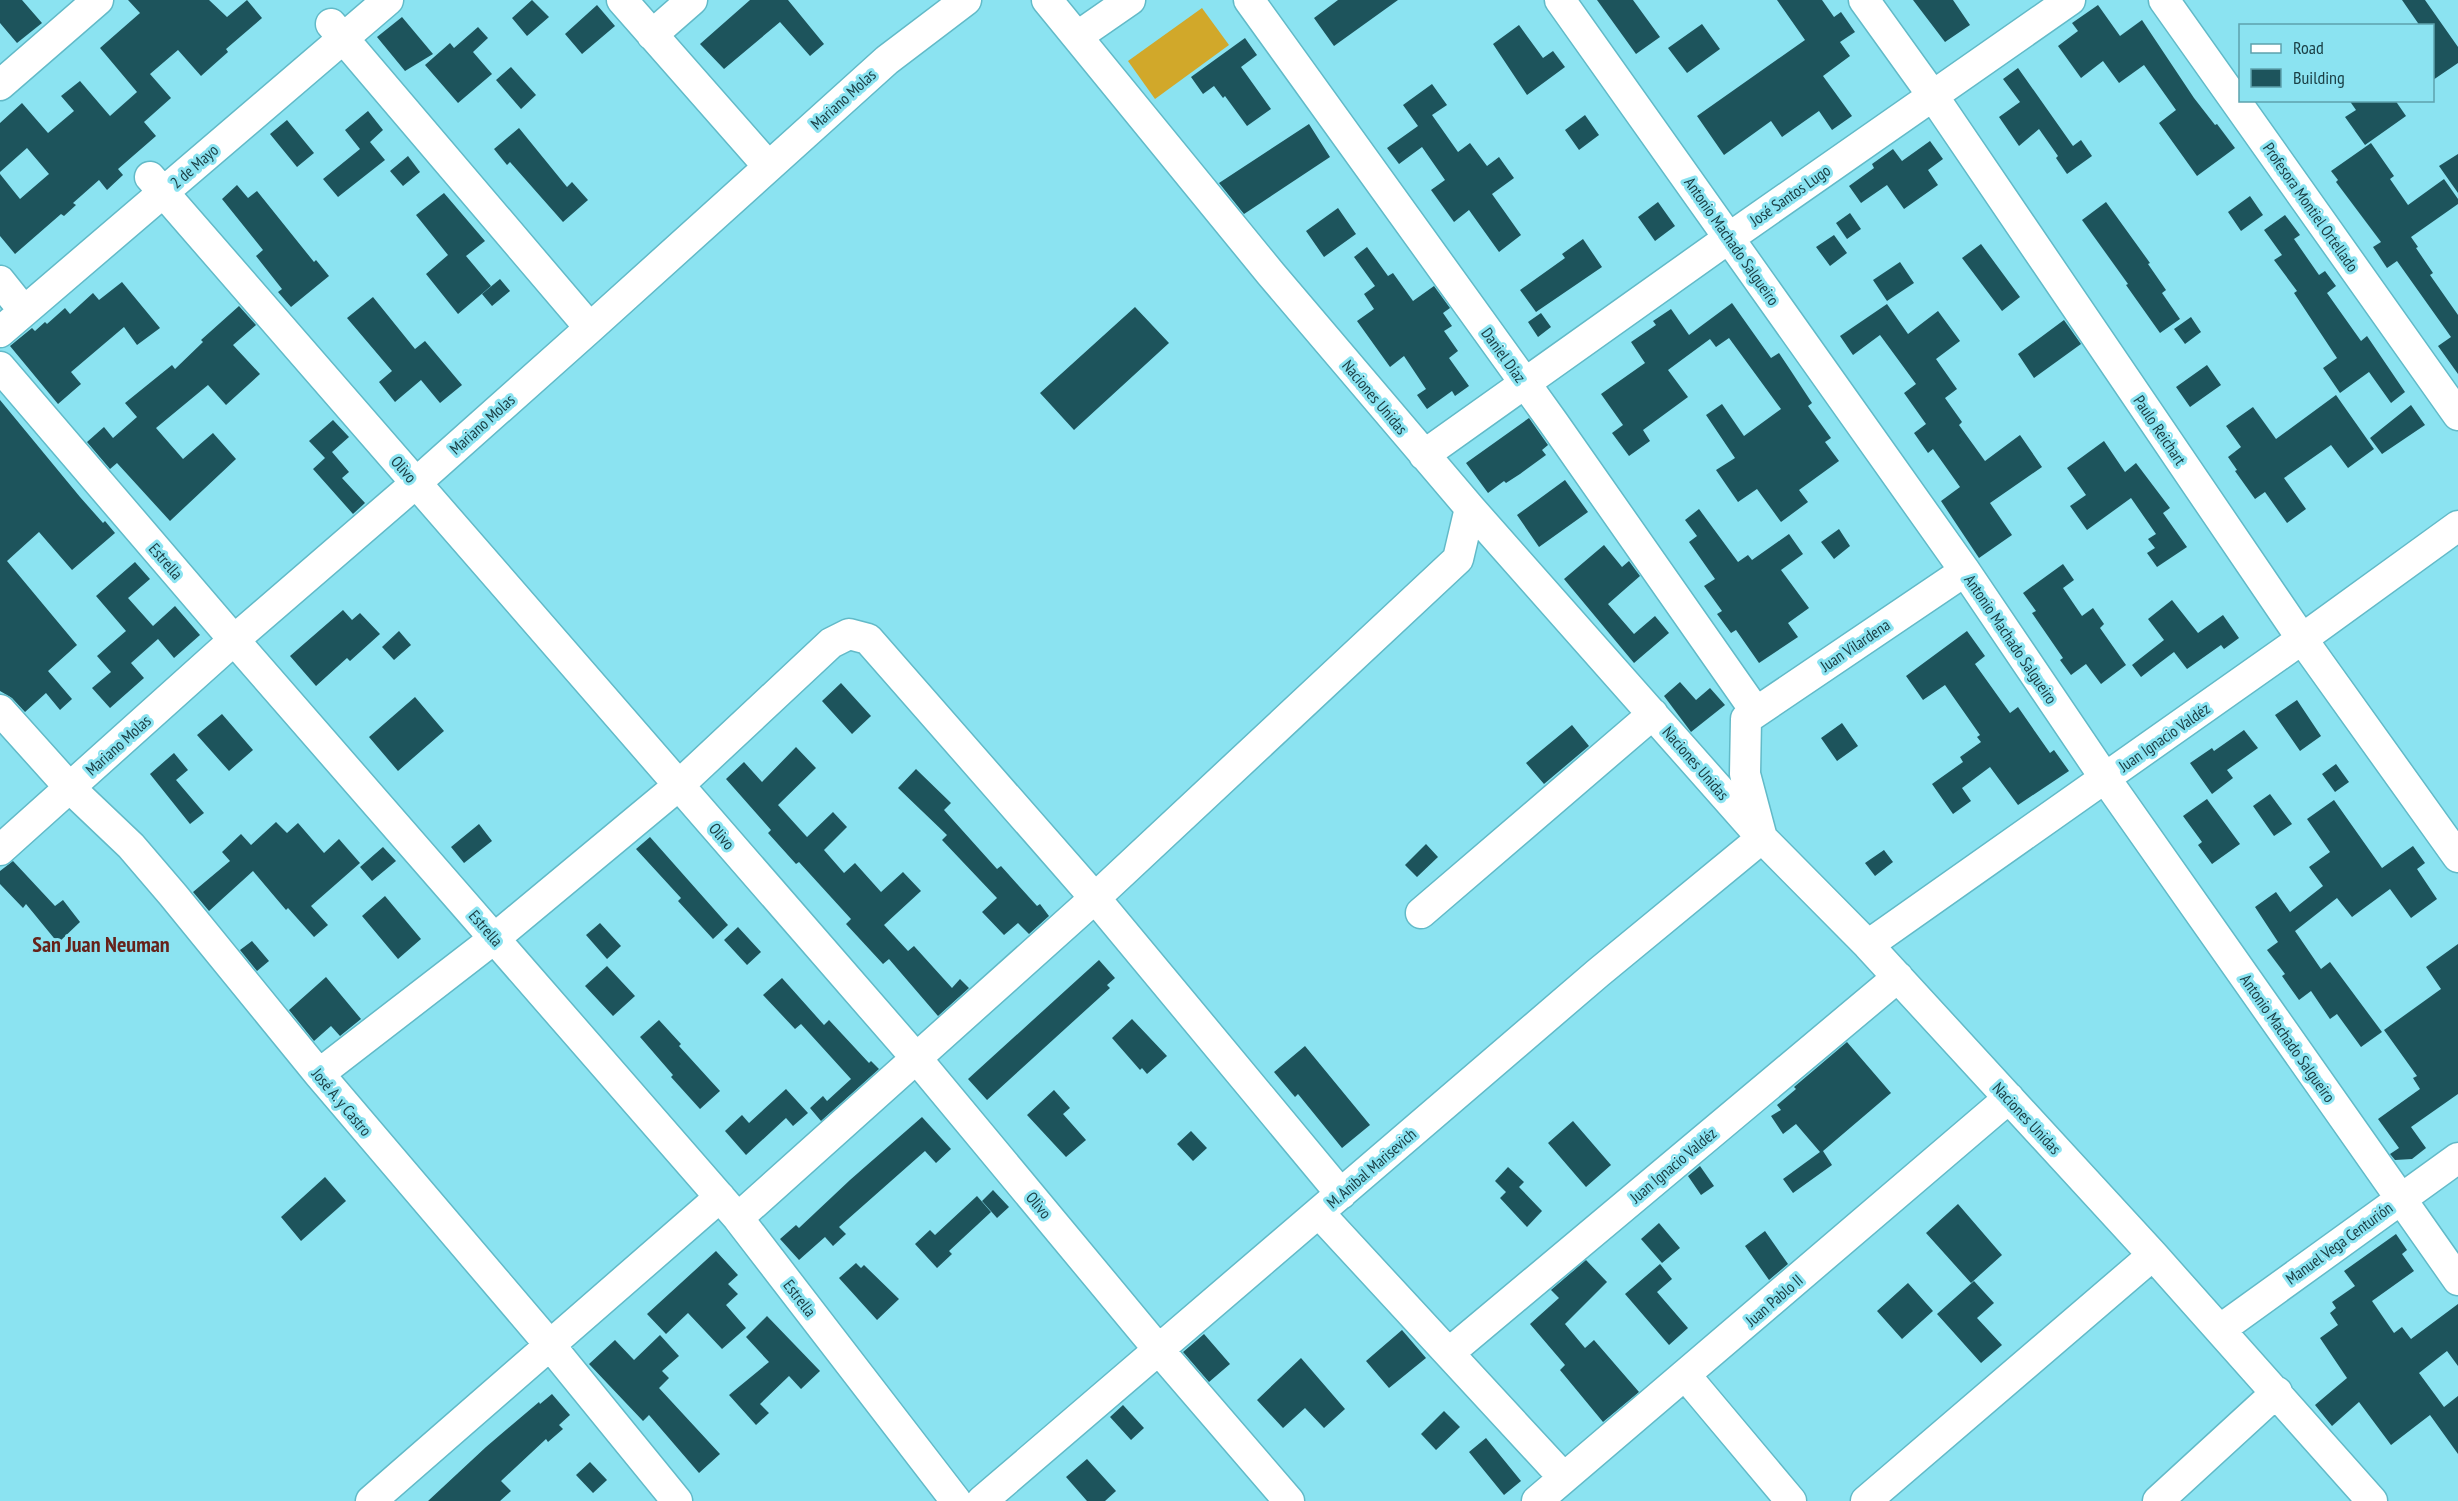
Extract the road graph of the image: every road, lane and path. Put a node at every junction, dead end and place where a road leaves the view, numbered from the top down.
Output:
1 (98, 0) edge
2 (356, 0) edge
3 (388, 0) edge
4 (622, 0) edge
5 (692, 0) edge
6 (966, 0) edge
7 (1047, 0) edge
8 (1130, 0) edge
9 (1249, 0) edge
10 (1560, 0) edge
11 (1864, 0) edge
12 (2070, 0) edge
13 (2164, 0) edge
14 (337, 31) junction
15 (652, 34) junction
16 (1078, 36) junction
17 (0, 85) edge
18 (1933, 96) junction
19 (768, 166) junction
20 (157, 184) junction
21 (1729, 238) junction
22 (9, 298) edge
23 (590, 328) junction
24 (0, 332) edge
25 (0, 367) edge
26 (1525, 384) junction
27 (2458, 415) edge
28 (1424, 455) junction
29 (416, 483) junction
30 (1470, 508) junction
31 (2458, 526) edge
32 (1965, 571) junction
33 (2302, 639) junction
34 (234, 640) junction
35 (0, 710) edge
36 (1653, 714) junction
37 (1751, 715) junction
38 (2105, 777) junction
39 (678, 786) junction
40 (70, 788) junction
41 (1730, 802) junction
42 (1762, 838) junction
43 (0, 850) edge
44 (2458, 857) edge
45 (1095, 898) junction
46 (1421, 913) dead end
47 (495, 938) junction
48 (1868, 945) junction
49 (1898, 977) junction
50 (917, 1059) junction
51 (319, 1074) junction
52 (2009, 1098) junction
53 (2458, 1158) edge
54 (1341, 1194) junction
55 (2400, 1199) junction
56 (729, 1208) junction
57 (1319, 1213) junction
58 (2153, 1255) junction
59 (2458, 1280) edge
60 (2221, 1329) junction
61 (549, 1344) junction
62 (1158, 1348) junction
63 (1449, 1353) junction
64 (1686, 1376) junction
65 (2277, 1392) junction
66 (1564, 1478) junction
67 (378, 1499) edge
68 (677, 1501) edge
69 (956, 1501) edge
70 (982, 1501) edge
71 (1289, 1501) edge
72 (1537, 1501) edge
73 (1791, 1501) edge
74 (1866, 1501) edge
75 (2158, 1501) edge
76 (2372, 1501) edge

1 - 17 street
2 - 14 street, 2 de Mayo
3 - 14 street, 2 de Mayo
4 - 15 street
5 - 15 street
6 - 19 street, Mariano Molas
7 - 16 street, Naciones Unidas
8 - 16 street
9 - 26 street, Daniel Díaz
10 - 21 street, Antonio Machado Salgueiro
11 - 18 street, Paulo Reichart
12 - 18 street, José Santos Lugo
13 - 27 street, Profesora Montiel Ortellado
14 - 20 street, 2 de Mayo
14 - 23 street
15 - 19 street
16 - 28 street, Naciones Unidas
18 - 21 street, José Santos Lugo
18 - 33 street, Paulo Reichart
19 - 23 street, Mariano Molas
20 - 22 street, 2 de Mayo
20 - 29 street, Olivo
21 - 26 street, José Santos Lugo
21 - 32 street, Antonio Machado Salgueiro
22 - 24 street, 2 de Mayo
23 - 29 street, Mariano Molas
25 - 34 street, Estrella
26 - 28 street, José Santos Lugo
26 - 37 street, Daniel Díaz
28 - 30 street, Naciones Unidas
29 - 34 street, Mariano Molas
29 - 39 street, Olivo
30 - 36 street, Naciones Unidas
30 - 45 street
31 - 33 street, Juan Ignacio Valdéz
32 - 37 street, Juan Vilardena
32 - 38 street, Antonio Machado Salgueiro
33 - 38 street, Juan Ignacio Valdéz
33 - 44 street, Paulo Reichart
34 - 40 street, Mariano Molas
34 - 47 street, Estrella
35 - 40 street, José A. y Castro
36 - 41 street, Naciones Unidas
36 - 46 street
37 - 41 street, Juan Vilardena
37 - 42 street
38 - 48 street, Juan Ignacio Valdéz
38 - 55 street, Antonio Machado Salgueiro
39 - 45 street
39 - 47 street
39 - 50 street, Olivo
40 - 43 street, Mariano Molas
40 - 51 street, José A. y Castro
41 - 42 street, Naciones Unidas
42 - 48 street, Naciones Unidas
42 - 54 street, M. Anibal Marisevich
45 - 50 street
45 - 54 street
47 - 51 street
47 - 56 street, Estrella
48 - 49 street, Naciones Unidas
49 - 52 street, Naciones Unidas
49 - 63 street, Juan Ignacio Valdéz
50 - 56 street
50 - 62 street, Olivo
51 - 61 street, José A. y Castro
52 - 58 street, Naciones Unidas
52 - 64 street, Juan Pablo II
53 - 55 street, Manuel Vega Centurión
54 - 57 street, M. Anibal Marisevich
55 - 59 street, Antonio Machado Salgueiro
55 - 60 street, Manuel Vega Centurión
56 - 61 street
56 - 69 street, Estrella
57 - 62 street, M. Anibal Marisevich
57 - 63 street
58 - 60 street, Naciones Unidas
58 - 74 street
60 - 65 street, Naciones Unidas
61 - 67 street
61 - 68 street, José A. y Castro
62 - 70 street, M. Anibal Marisevich
62 - 71 street, Olivo
63 - 66 street
64 - 66 street, Juan Pablo II
64 - 73 street
65 - 75 street
65 - 76 street, Naciones Unidas
66 - 72 street, Juan Pablo II

